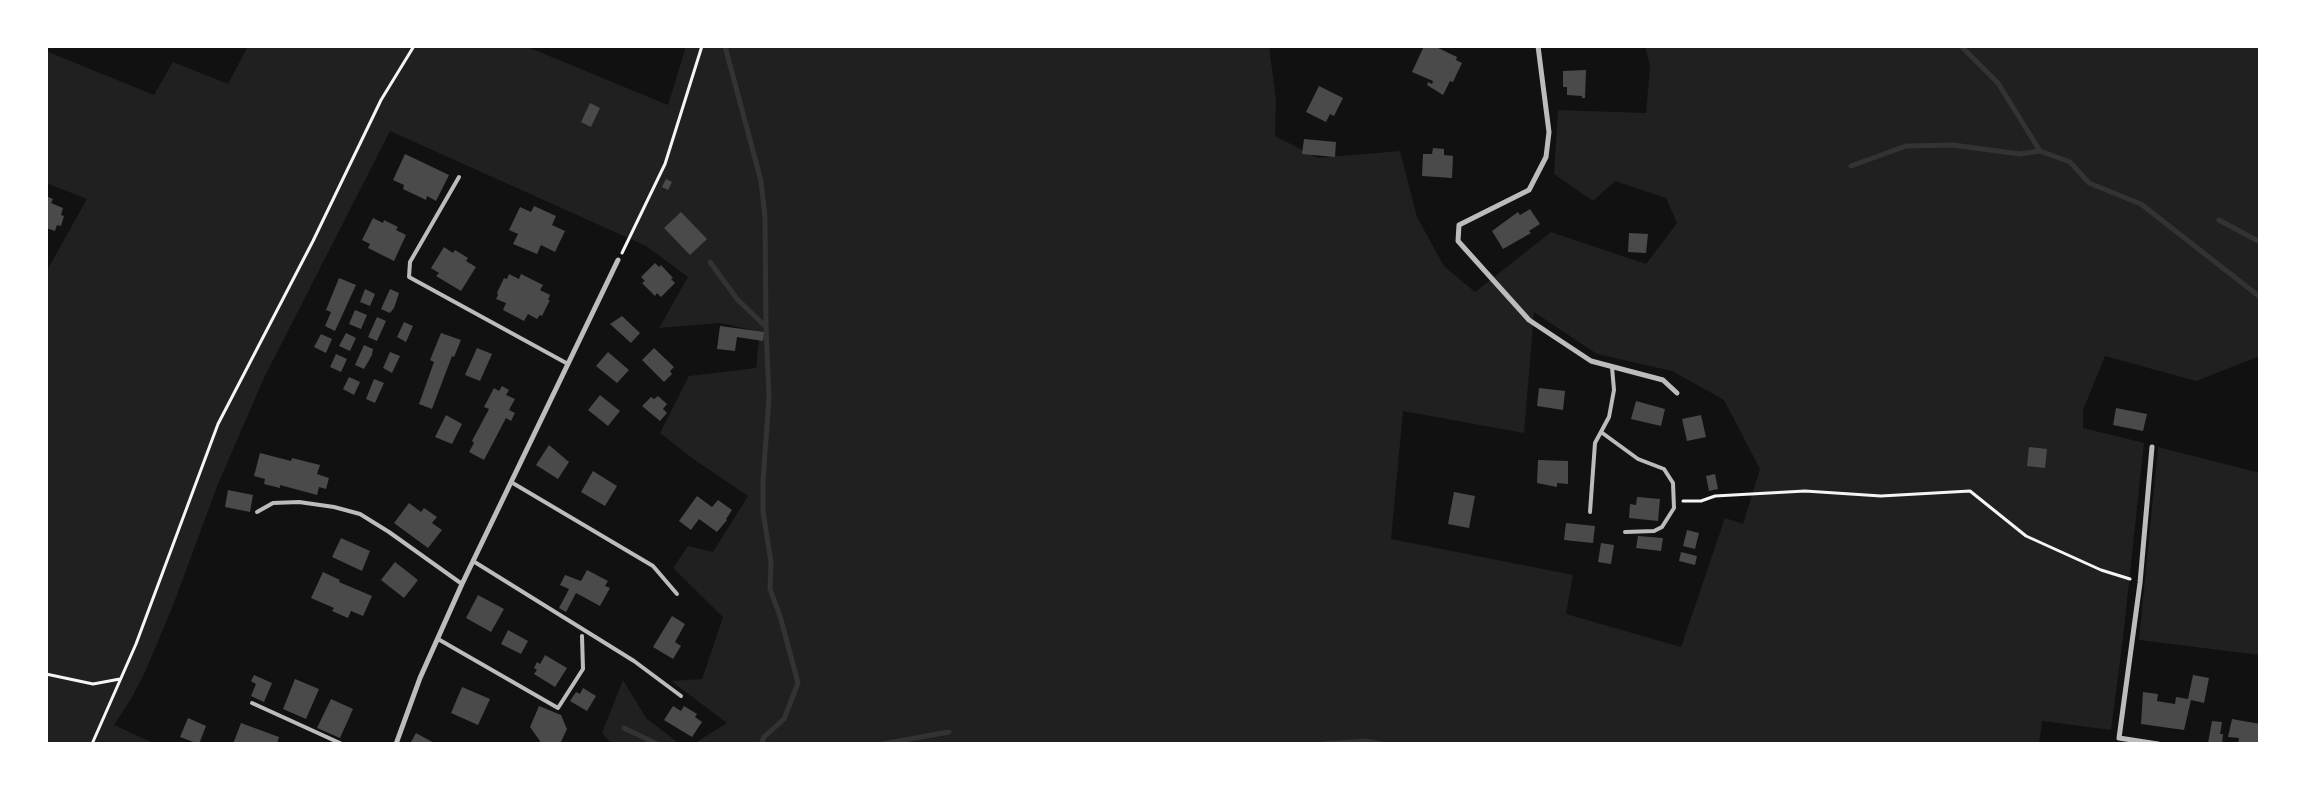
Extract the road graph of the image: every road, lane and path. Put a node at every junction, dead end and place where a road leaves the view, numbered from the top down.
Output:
1 (414, 46) edge
2 (702, 46) edge
3 (1538, 46) edge
4 (459, 177) dead end
5 (618, 260) joint
6 (568, 364) junction
7 (1612, 367) junction
8 (1677, 393) dead end
9 (1601, 432) junction
10 (2152, 448) dead end
11 (511, 482) junction
12 (1675, 501) junction
13 (257, 512) dead end
14 (1590, 512) dead end
15 (1625, 532) dead end
16 (474, 561) junction
17 (2140, 583) junction
18 (462, 584) junction
19 (677, 594) dead end
20 (582, 636) dead end
21 (438, 639) junction
22 (46, 674) edge
23 (120, 678) junction
24 (681, 696) dead end
25 (252, 703) dead end
26 (92, 744) edge
27 (342, 744) edge
28 (396, 744) edge
29 (2158, 744) edge

1 - 23 path
2 - 5 path
3 - 7 street
4 - 6 lane
5 - 6 street
6 - 11 street
7 - 8 street
7 - 9 lane
9 - 12 lane
9 - 14 lane
10 - 17 street
11 - 16 street
11 - 19 lane
12 - 15 lane
12 - 17 path
13 - 18 lane
16 - 18 street
16 - 24 lane
17 - 29 street
18 - 21 street
20 - 21 lane
21 - 28 street
22 - 23 path
23 - 26 path
25 - 27 lane

